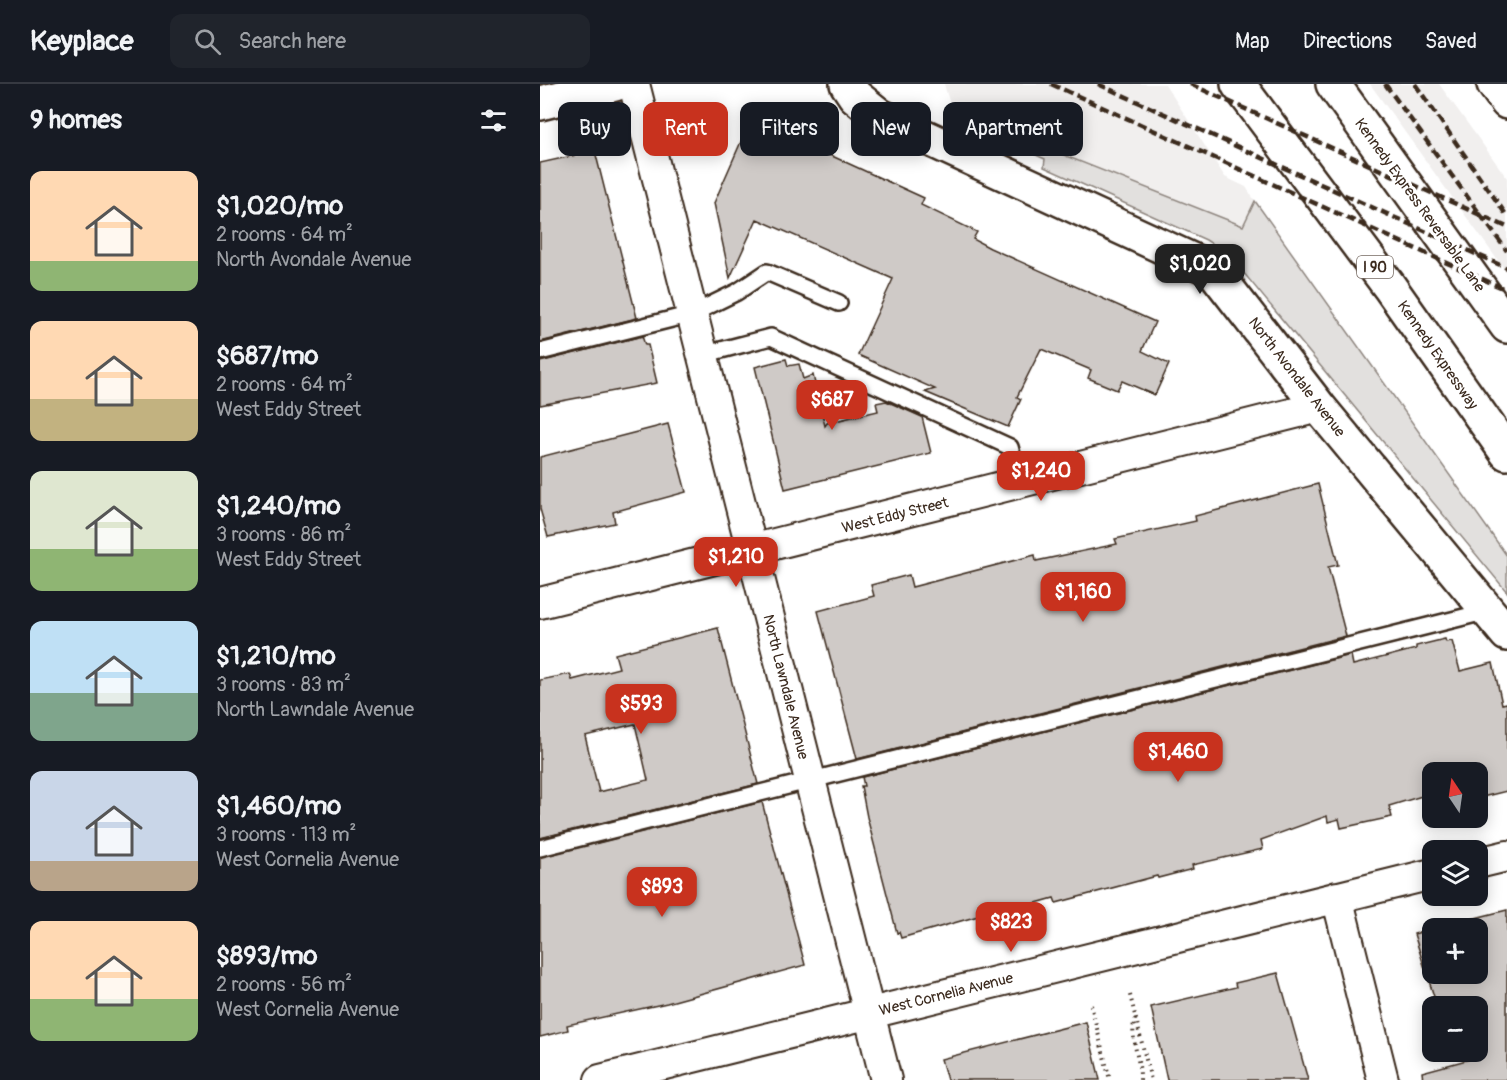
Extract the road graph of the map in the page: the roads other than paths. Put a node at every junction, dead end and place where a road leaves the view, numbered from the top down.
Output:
1 (615, 84) edge
2 (633, 84) edge
3 (847, 84) edge
4 (1239, 84) edge
5 (1333, 84) edge
6 (1494, 84) edge
7 (1507, 102) edge
8 (540, 103) edge
9 (839, 303) dead end
10 (692, 314) junction
11 (1507, 326) edge
12 (540, 352) edge
13 (702, 355) junction
14 (1319, 407) junction
15 (1507, 453) edge
16 (1020, 483) junction
17 (752, 550) junction
18 (540, 603) edge
19 (1498, 622) edge
20 (810, 781) junction
21 (540, 848) edge
22 (1507, 856) edge
23 (1488, 861) edge
24 (1422, 876) edge
25 (1337, 897) junction
26 (869, 1013) junction
27 (630, 1076) edge
28 (600, 1080) edge
29 (886, 1080) edge
30 (1383, 1080) edge

1 - 8 main road
2 - 10 street, North Lawndale Avenue
3 - 14 main road, North Avondale Avenue
4 - 15 main road, Kennedy Expressway / I 90
5 - 11 main road, Kennedy Express Reversable Lane
6 - 7 main road
9 - 10 lane
10 - 12 lane
10 - 13 street, North Lawndale Avenue
13 - 16 lane
13 - 17 street, North Lawndale Avenue
14 - 16 street, West Eddy Street
14 - 19 main road, North Avondale Avenue
16 - 17 street, West Eddy Street
17 - 18 street, West Eddy Street
17 - 20 street, North Lawndale Avenue
19 - 20 lane
20 - 21 lane
20 - 26 street, North Lawndale Avenue
22 - 23 street
24 - 25 street, West Cornelia Avenue
25 - 26 street, West Cornelia Avenue
25 - 30 street
26 - 27 street, West Cornelia Avenue
26 - 29 street, North Lawndale Avenue
27 - 28 street, West Cornelia Avenue

